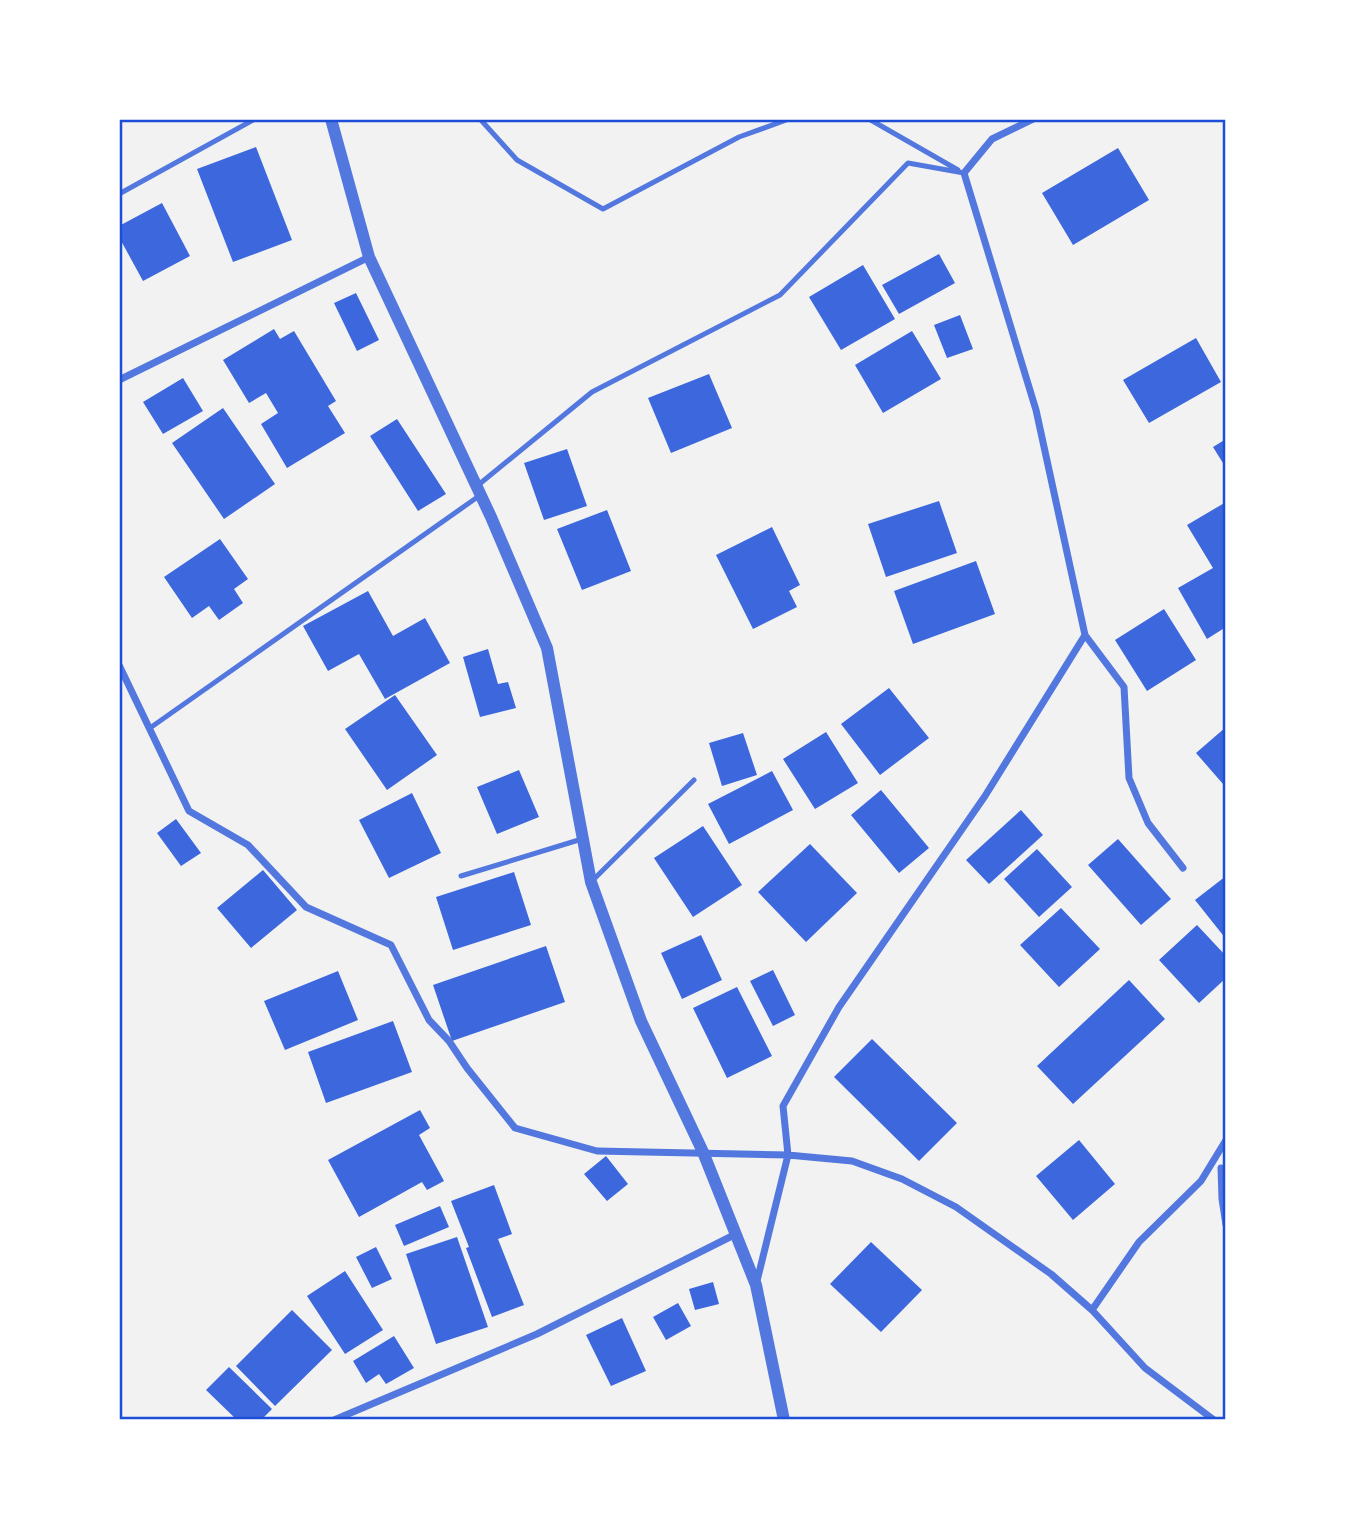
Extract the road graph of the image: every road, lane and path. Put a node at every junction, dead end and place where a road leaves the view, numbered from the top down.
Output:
1 (255, 119) edge
2 (331, 119) edge
3 (480, 119) edge
4 (789, 119) edge
5 (869, 119) edge
6 (1033, 119) edge
7 (964, 173) junction
8 (119, 194) edge
9 (369, 257) junction
10 (119, 380) edge
11 (479, 490) junction
12 (1085, 635) junction
13 (119, 665) edge
14 (150, 728) junction
15 (694, 780) dead end
16 (583, 838) junction
17 (1183, 868) dead end
18 (461, 876) dead end
19 (591, 882) junction
20 (1226, 1140) edge
21 (703, 1152) junction
22 (788, 1155) junction
23 (1213, 1161) junction
24 (1223, 1170) edge
25 (1226, 1225) edge
26 (734, 1235) junction
27 (756, 1286) junction
28 (1092, 1310) junction
29 (334, 1420) edge
30 (784, 1420) edge
31 (1214, 1420) edge

1 - 8 lane
2 - 9 street
3 - 4 lane
5 - 7 lane
6 - 7 street
7 - 11 lane
7 - 12 street
9 - 10 street
9 - 11 street
11 - 14 lane
11 - 16 street
12 - 17 street
12 - 22 street
13 - 14 street
14 - 21 street
15 - 19 lane
16 - 18 lane
16 - 19 street
19 - 21 street
20 - 23 street
21 - 22 street
21 - 26 street
22 - 27 street
22 - 28 street
23 - 24 street
23 - 28 street
24 - 25 street
26 - 27 street
26 - 29 street
27 - 30 street
28 - 31 street

